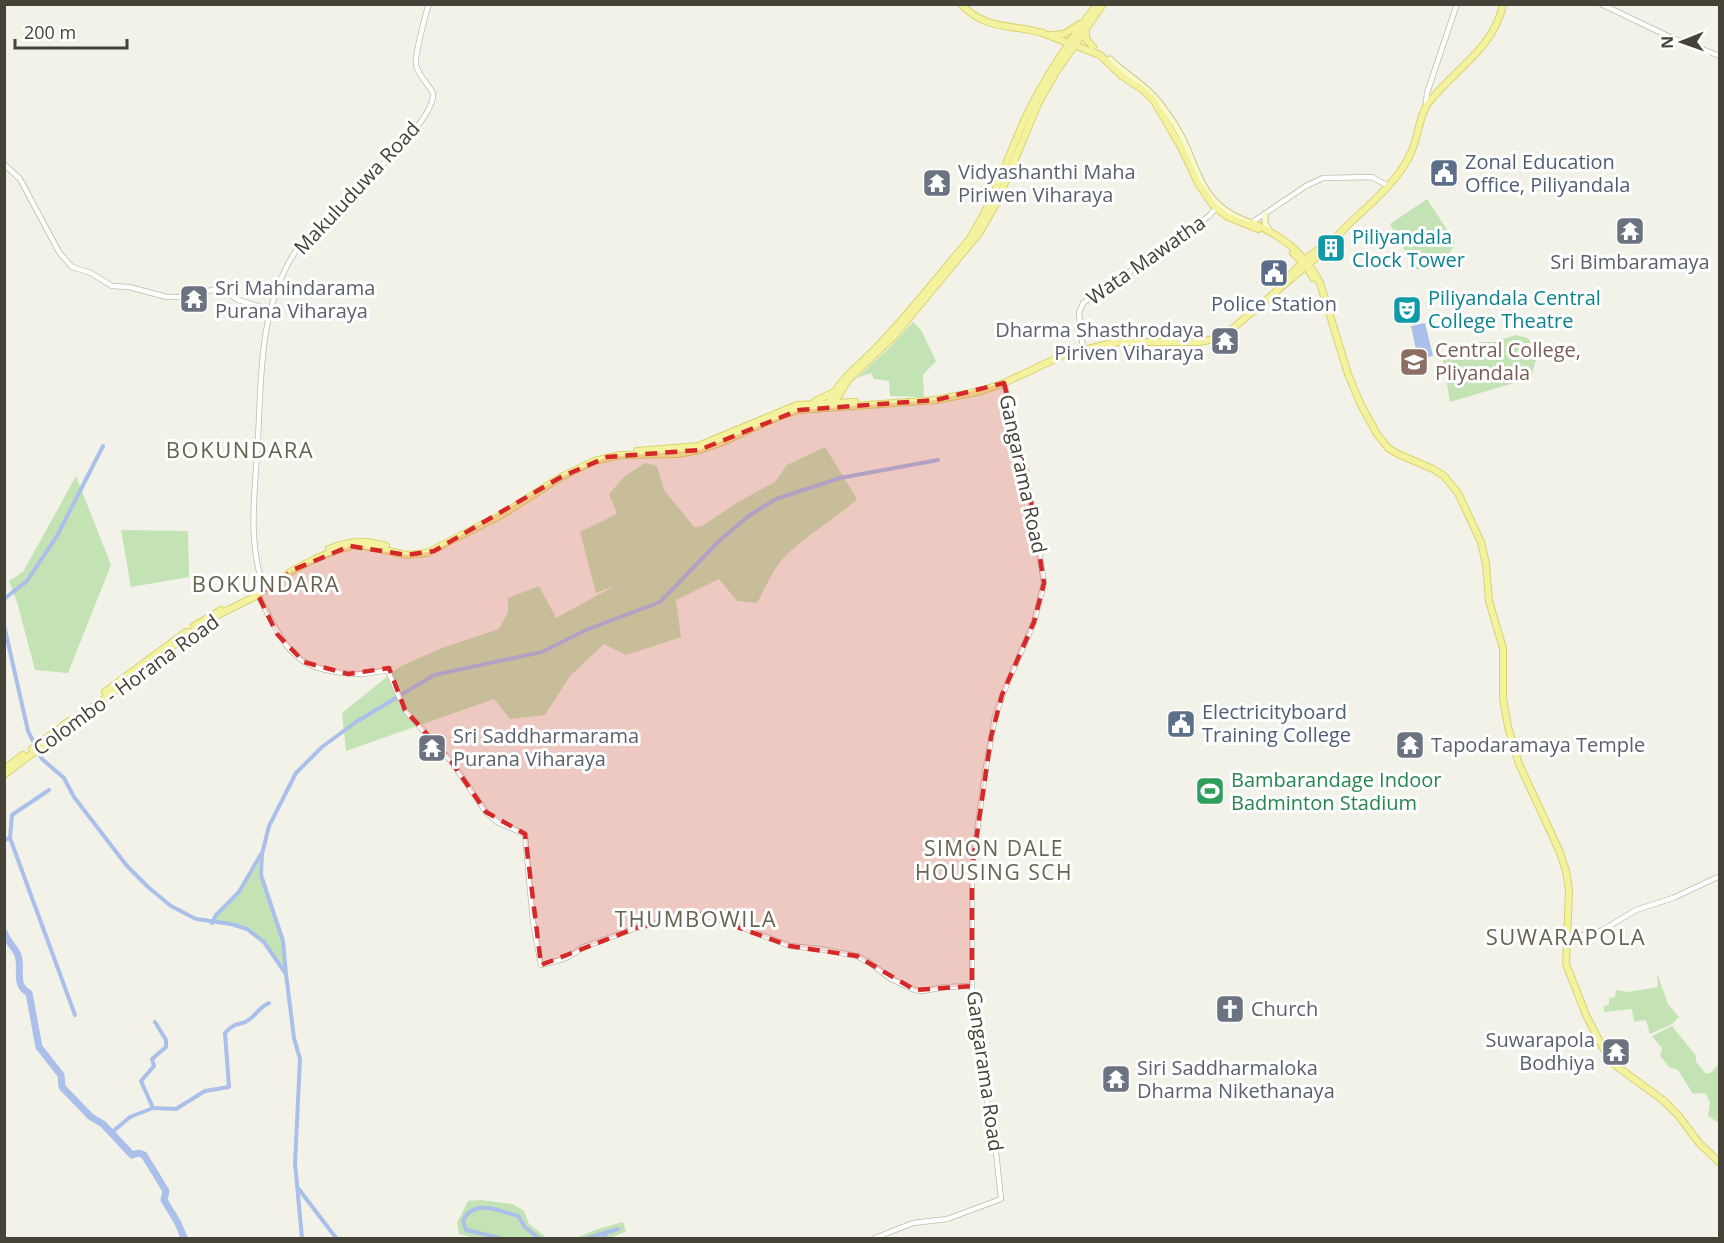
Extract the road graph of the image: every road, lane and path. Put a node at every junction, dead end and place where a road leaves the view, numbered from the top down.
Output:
1 (429, 4) edge
2 (961, 4) edge
3 (1097, 4) edge
4 (1103, 4) edge
5 (1457, 4) edge
6 (1503, 4) edge
7 (1601, 4) edge
8 (1088, 16) junction
9 (1087, 26) junction
10 (1051, 36) junction
11 (1072, 43) junction
12 (1094, 50) junction
13 (1719, 56) edge
14 (1065, 59) junction
15 (1110, 59) joint
16 (1055, 64) junction
17 (1425, 107) junction
18 (4, 164) edge
19 (1388, 186) junction
20 (1216, 208) junction
21 (1265, 214) junction
22 (1250, 224) junction
23 (1269, 230) junction
24 (1306, 262) junction
25 (1293, 278) junction
26 (1315, 280) junction
27 (1281, 286) junction
28 (1329, 308) junction
29 (271, 310) junction
30 (1083, 350) junction
31 (1004, 382) junction
32 (843, 388) junction
33 (834, 392) junction
34 (849, 402) junction
35 (811, 403) junction
36 (868, 404) junction
37 (831, 405) junction
38 (778, 413) junction
39 (265, 588) junction
40 (257, 594) junction
41 (32, 752) junction
42 (4, 769) edge
43 (4, 775) edge
44 (1719, 876) edge
45 (1567, 936) junction
46 (972, 986) junction
47 (1719, 1163) edge
48 (875, 1239) edge

1 - 29 street, Makuluduwa Road
2 - 10 main road
3 - 8 main road
4 - 9 main road
5 - 17 street
6 - 17 main road
7 - 13 street
8 - 10 main road
8 - 11 main road
9 - 11 main road
9 - 12 main road
10 - 11 main road
10 - 16 main road
11 - 12 main road
11 - 14 main road
11 - 16 main road
12 - 14 main road
12 - 15 main road
12 - 20 main road
14 - 32 main road
15 - 22 main road
16 - 33 main road
17 - 19 main road
18 - 29 street
19 - 21 street
19 - 24 main road
20 - 22 main road
20 - 30 street, Wata Mawatha
21 - 22 street
21 - 23 main road
22 - 23 main road
22 - 24 main road
23 - 24 main road
24 - 25 main road
24 - 26 main road
24 - 27 main road
24 - 28 main road
25 - 26 main road
25 - 27 main road
26 - 28 main road
27 - 30 main road
28 - 45 main road
29 - 39 street, Makuluduwa Road
30 - 31 main road
31 - 36 main road
31 - 46 street, Gangarama Road
32 - 34 main road
32 - 37 main road
33 - 35 main road
33 - 37 main road
34 - 36 main road
34 - 37 main road
35 - 37 main road
35 - 38 main road
36 - 37 main road
37 - 38 main road
38 - 39 main road, Colombo - Horana Road
39 - 40 main road, Colombo - Horana Road
40 - 41 main road, Colombo - Horana Road
40 - 46 street
41 - 42 main road, Colombo - Horana Road
41 - 43 main road, Colombo - Horana Road
44 - 45 street
45 - 47 main road
46 - 48 street, Gangarama Road

